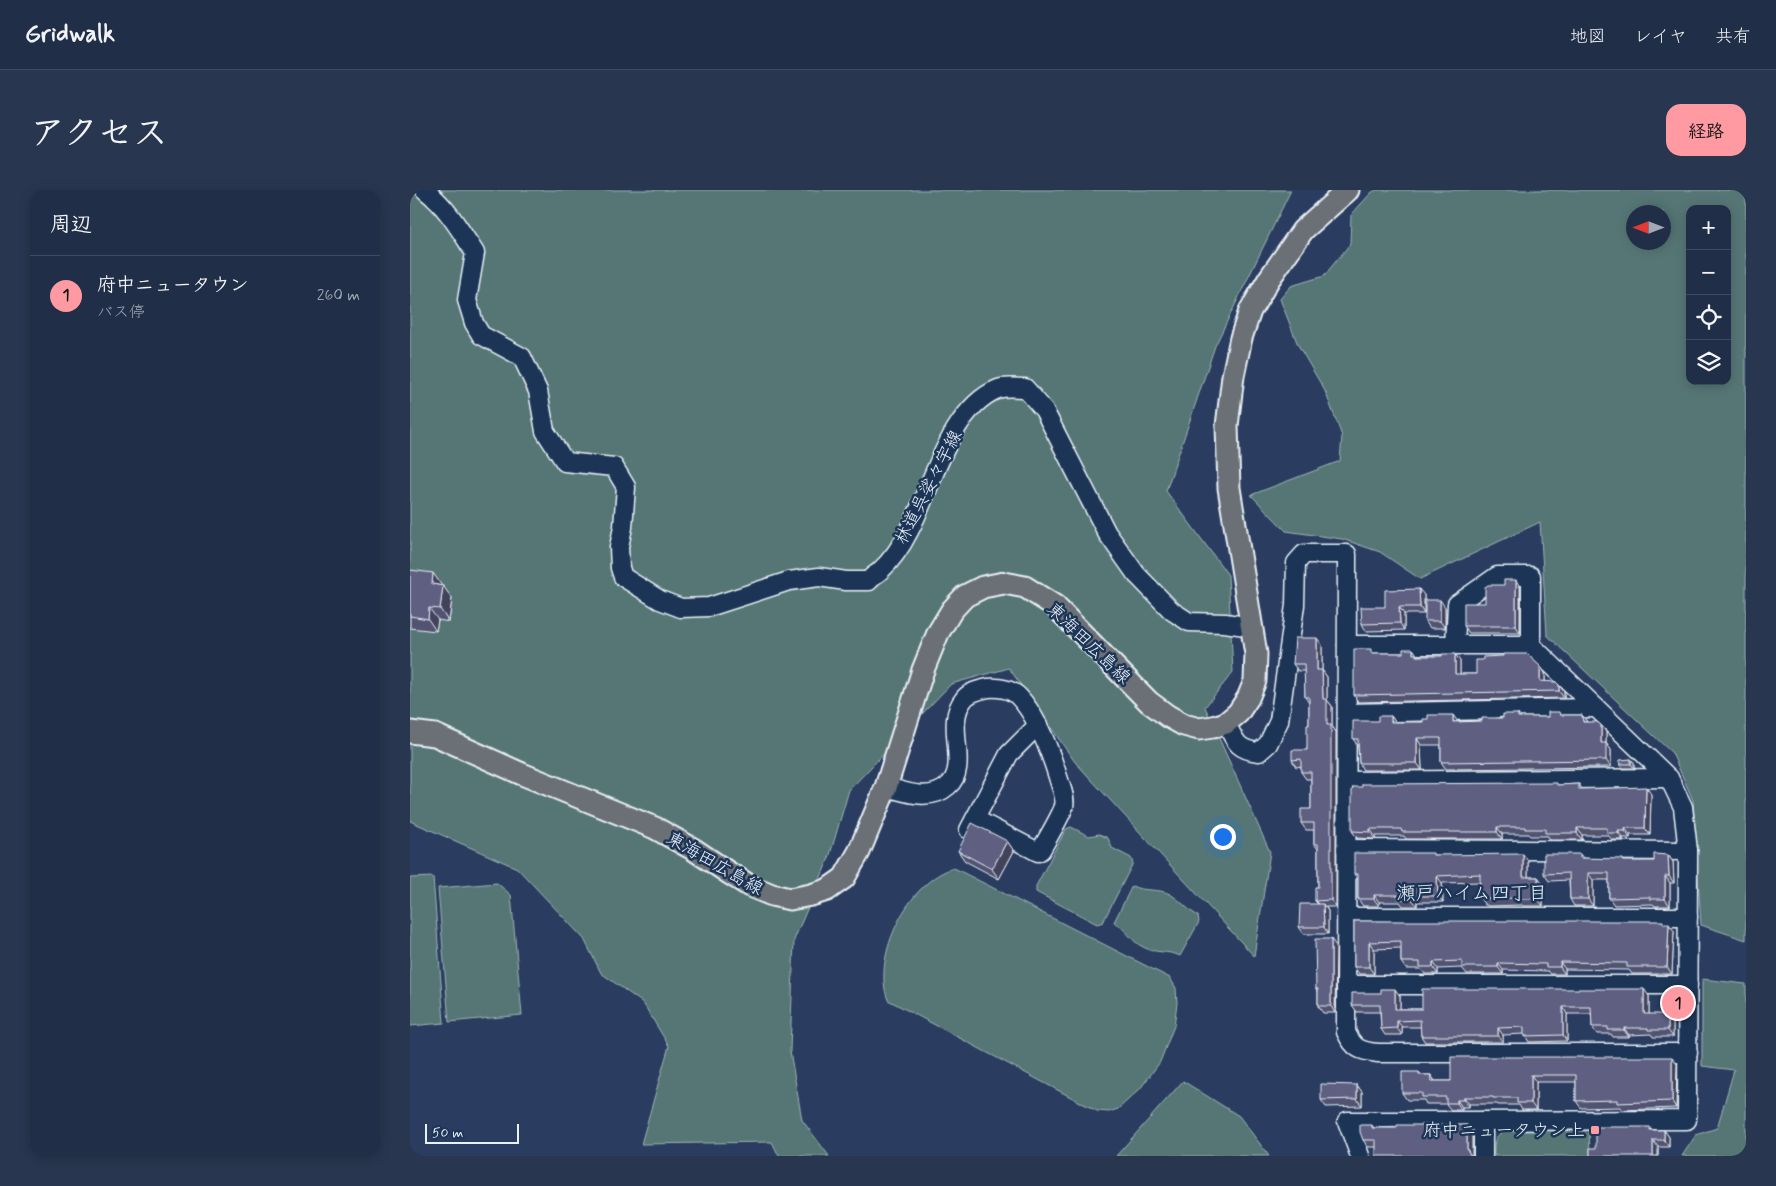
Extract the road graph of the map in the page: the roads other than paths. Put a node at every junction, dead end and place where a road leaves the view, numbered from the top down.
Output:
1 (425, 190) edge
2 (1348, 190) edge
3 (1252, 627) junction
4 (1347, 645) junction
5 (1456, 645) junction
6 (1531, 645) junction
7 (1596, 708) junction
8 (1347, 714) junction
9 (1226, 723) junction
10 (1038, 725) junction
11 (410, 732) edge
12 (1668, 778) junction
13 (1347, 781) junction
14 (886, 787) junction
15 (975, 820) junction
16 (963, 842) edge
17 (1346, 849) junction
18 (1688, 851) junction
19 (1347, 917) junction
20 (1688, 917) junction
21 (1346, 985) junction
22 (1688, 985) junction
23 (1688, 1053) junction
24 (1484, 1121) junction
25 (1360, 1156) edge
26 (1484, 1156) edge

1 - 3 street, 林道呉娑々宇線
2 - 3 main road
3 - 9 main road
4 - 5 street
4 - 8 street
4 - 9 street
5 - 6 street
5 - 6 street
6 - 7 street
7 - 8 street
7 - 12 street
8 - 13 street
9 - 14 main road, 東海田広島線
10 - 14 street
10 - 15 street
10 - 15 street
11 - 14 main road, 東海田広島線
12 - 13 street
12 - 18 street
13 - 17 street
15 - 16 street
17 - 18 street
17 - 19 street
18 - 20 street
19 - 20 street
19 - 21 street
20 - 22 street
21 - 22 street
21 - 23 street
22 - 23 street
23 - 24 street
24 - 25 street
24 - 26 street

